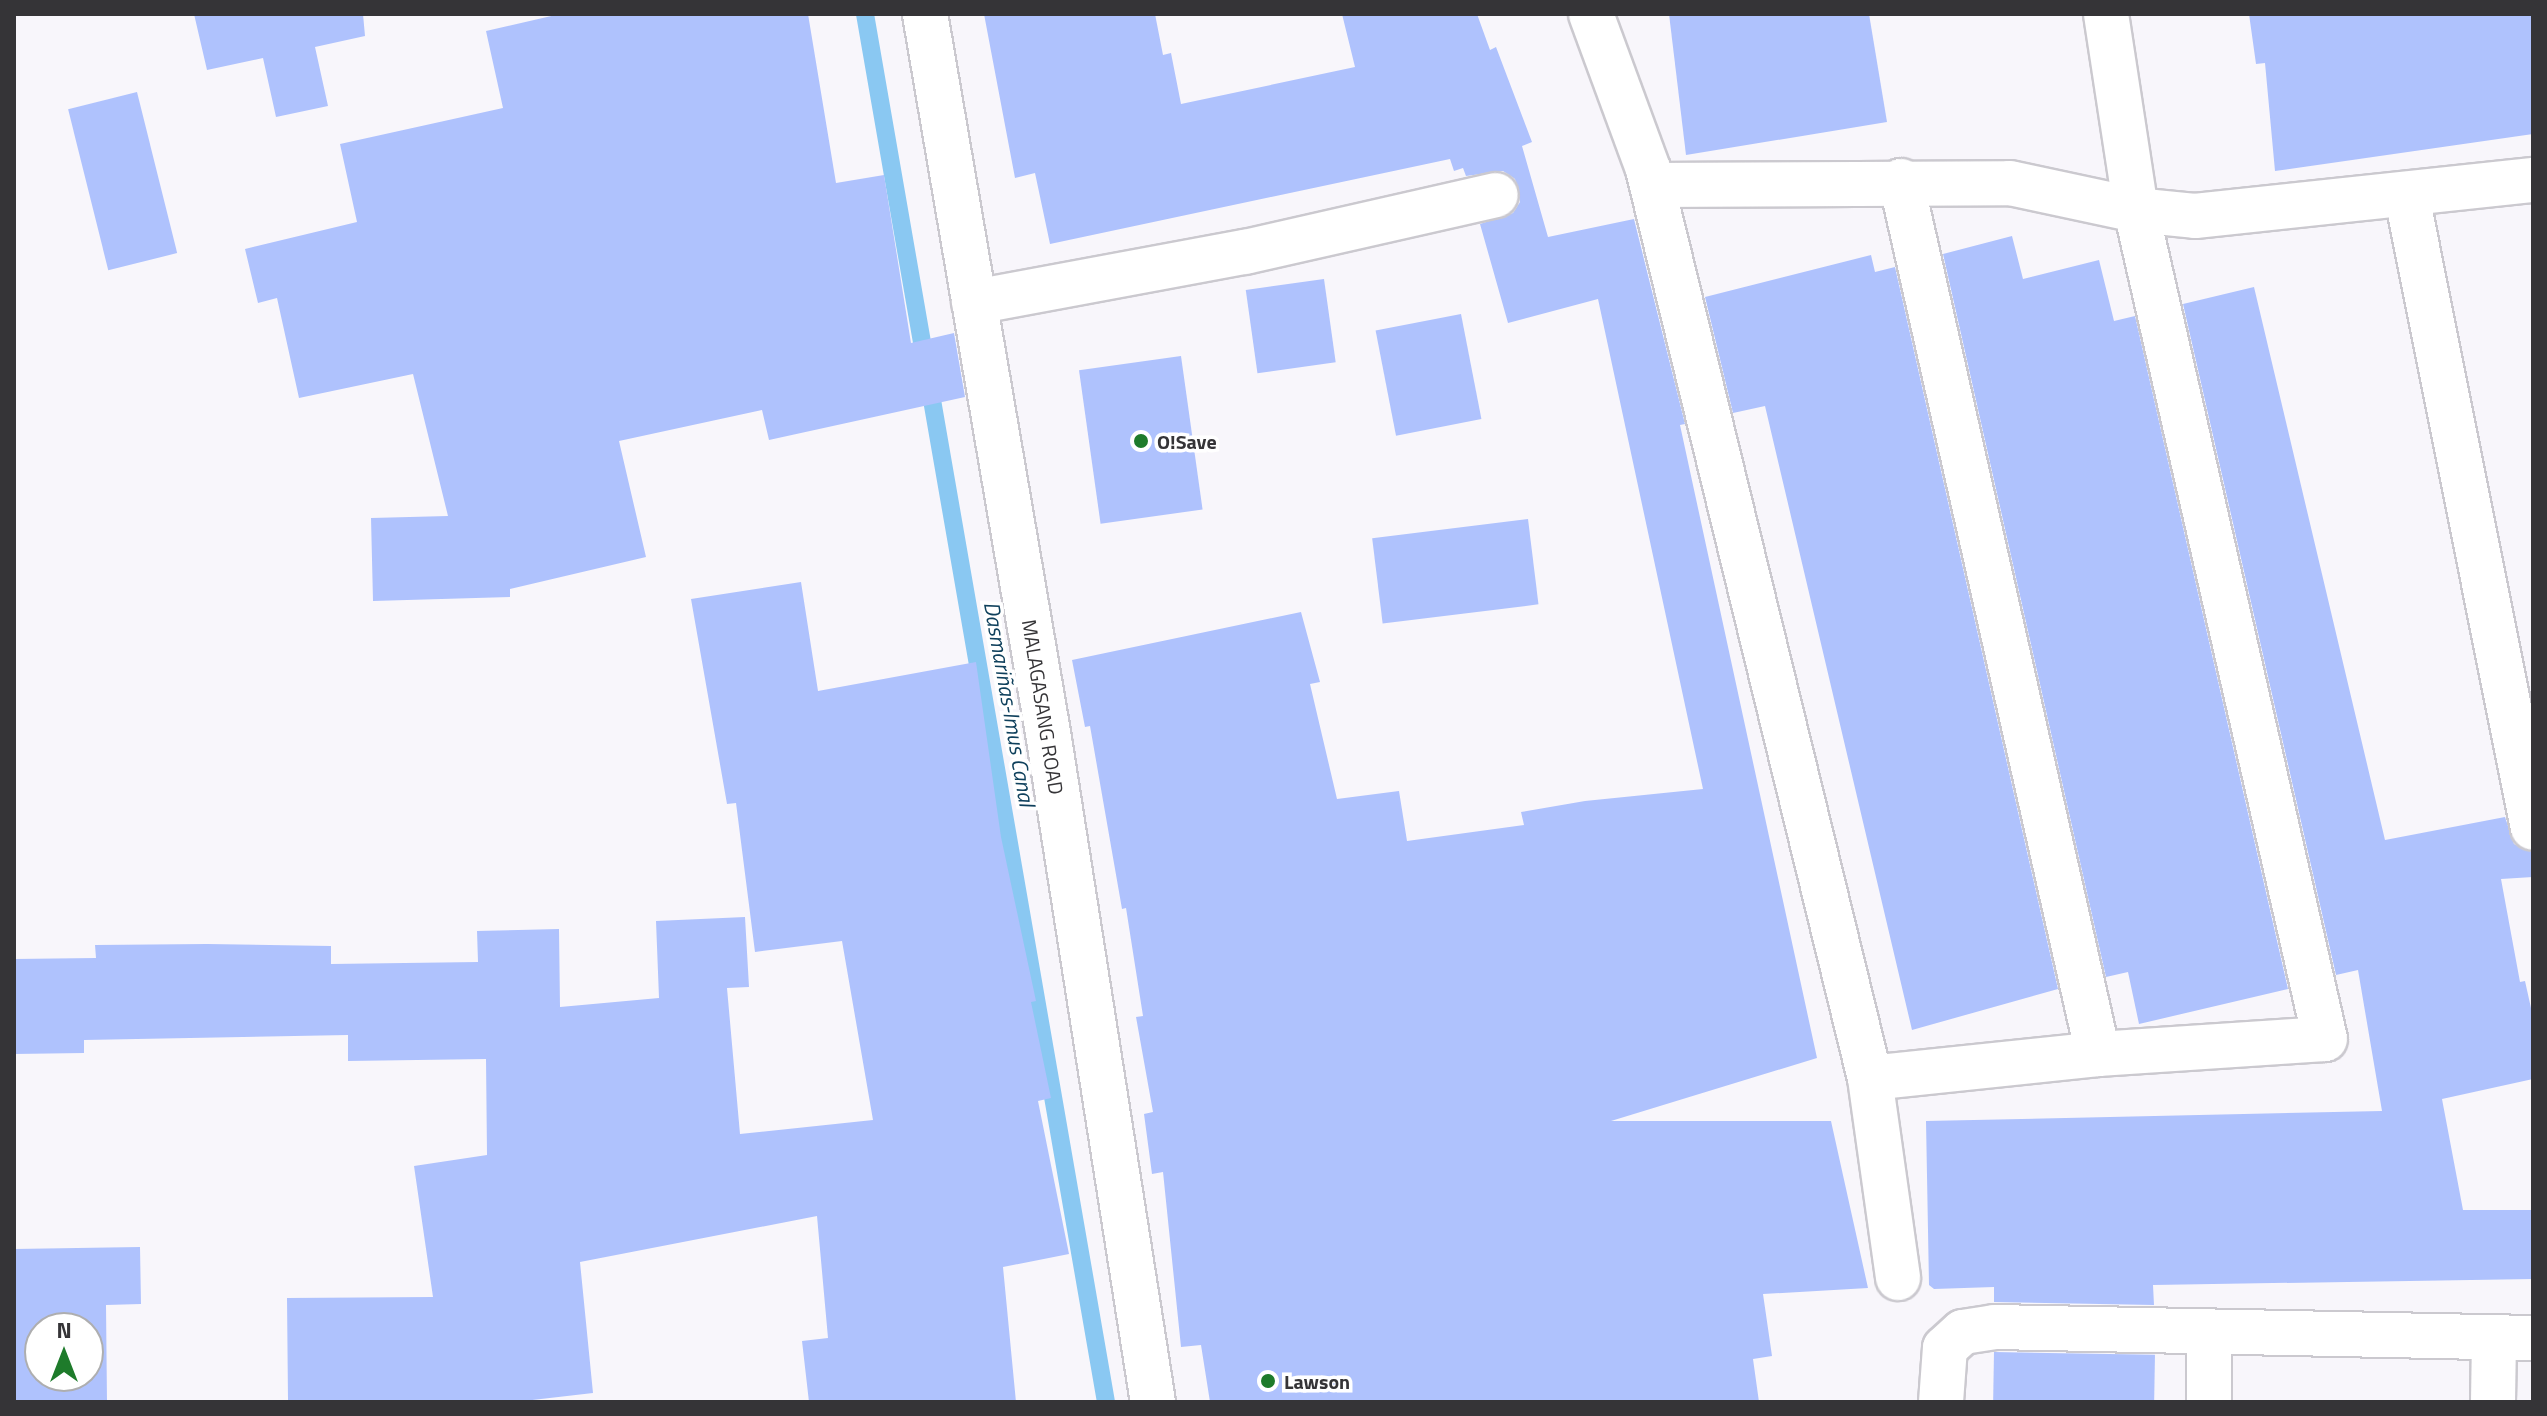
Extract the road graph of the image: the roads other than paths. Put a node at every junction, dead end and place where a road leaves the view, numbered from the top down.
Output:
1 (925, 14) edge
2 (1591, 14) edge
3 (2106, 14) edge
4 (2533, 180) edge
5 (1901, 181) junction
6 (1652, 185) junction
7 (1496, 195) dead end
8 (2407, 197) junction
9 (2136, 210) junction
10 (974, 302) junction
11 (2533, 828) edge
12 (2098, 1054) junction
13 (1870, 1078) junction
14 (1898, 1278) dead end
15 (2209, 1332) junction
16 (2513, 1338) edge
17 (1153, 1402) edge
18 (1941, 1402) edge
19 (2209, 1402) edge
20 (2493, 1402) edge

1 - 10 street, MALAGASANG ROAD
2 - 6 street
3 - 9 street
4 - 8 street
5 - 6 street
5 - 9 street
5 - 12 street
6 - 13 street
7 - 10 street
8 - 9 street
8 - 11 street
9 - 12 street
10 - 17 street, MALAGASANG ROAD
12 - 13 street
13 - 14 street
15 - 16 street
15 - 18 street
15 - 19 street
16 - 20 street

